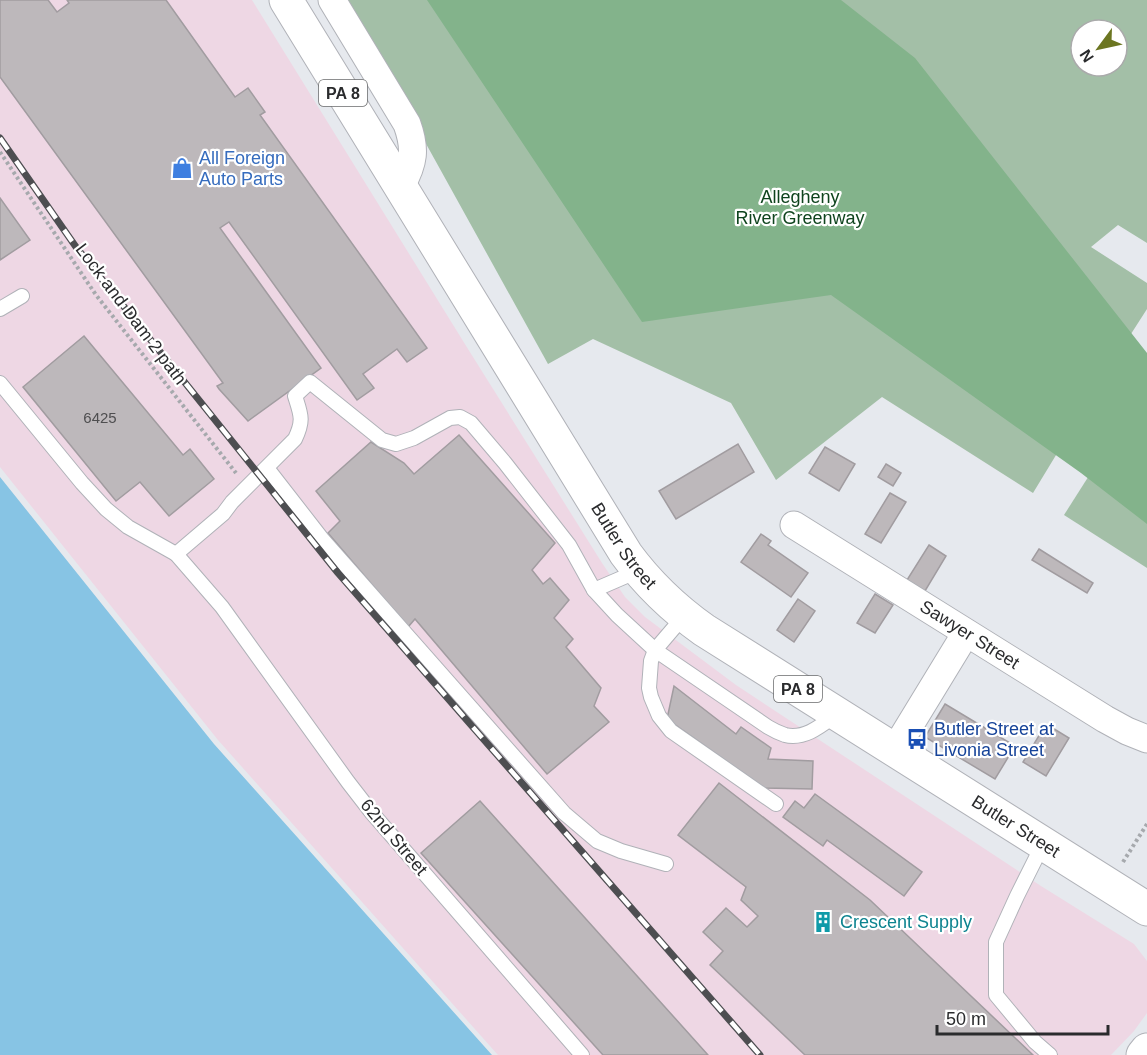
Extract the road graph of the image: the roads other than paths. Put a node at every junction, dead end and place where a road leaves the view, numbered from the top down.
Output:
1 (286, 0) edge
2 (332, 0) edge
3 (401, 186) junction
4 (22, 296) dead end
5 (0, 309) edge
6 (0, 383) edge
7 (267, 468) junction
8 (794, 525) dead end
9 (176, 554) junction
10 (638, 571) junction
11 (594, 590) junction
12 (684, 616) junction
13 (966, 633) junction
14 (655, 650) junction
15 (837, 714) junction
16 (1147, 739) edge
17 (894, 751) junction
18 (777, 804) dead end
19 (1043, 844) junction
20 (666, 864) dead end
21 (1146, 910) edge
22 (1147, 1050) edge
23 (582, 1055) edge
24 (1050, 1055) edge
25 (1143, 1055) edge

1 - 3 highway, Butler Street / PA 8
2 - 3 street
3 - 10 highway, Butler Street / PA 8
4 - 5 lane
6 - 9 lane, 62nd Street
7 - 9 lane
7 - 11 lane
7 - 20 lane
8 - 13 street, Sawyer Street
9 - 23 lane, 62nd Street
10 - 11 lane
10 - 12 highway, Butler Street / PA 8
11 - 14 lane
12 - 14 lane
12 - 15 highway, Butler Street / PA 8
13 - 16 street, Sawyer Street
13 - 17 street
14 - 15 lane
14 - 18 lane
15 - 17 highway, Butler Street / PA 8
17 - 19 highway, Butler Street / PA 8
19 - 21 highway, Butler Street / PA 8
19 - 24 lane
22 - 25 highway

